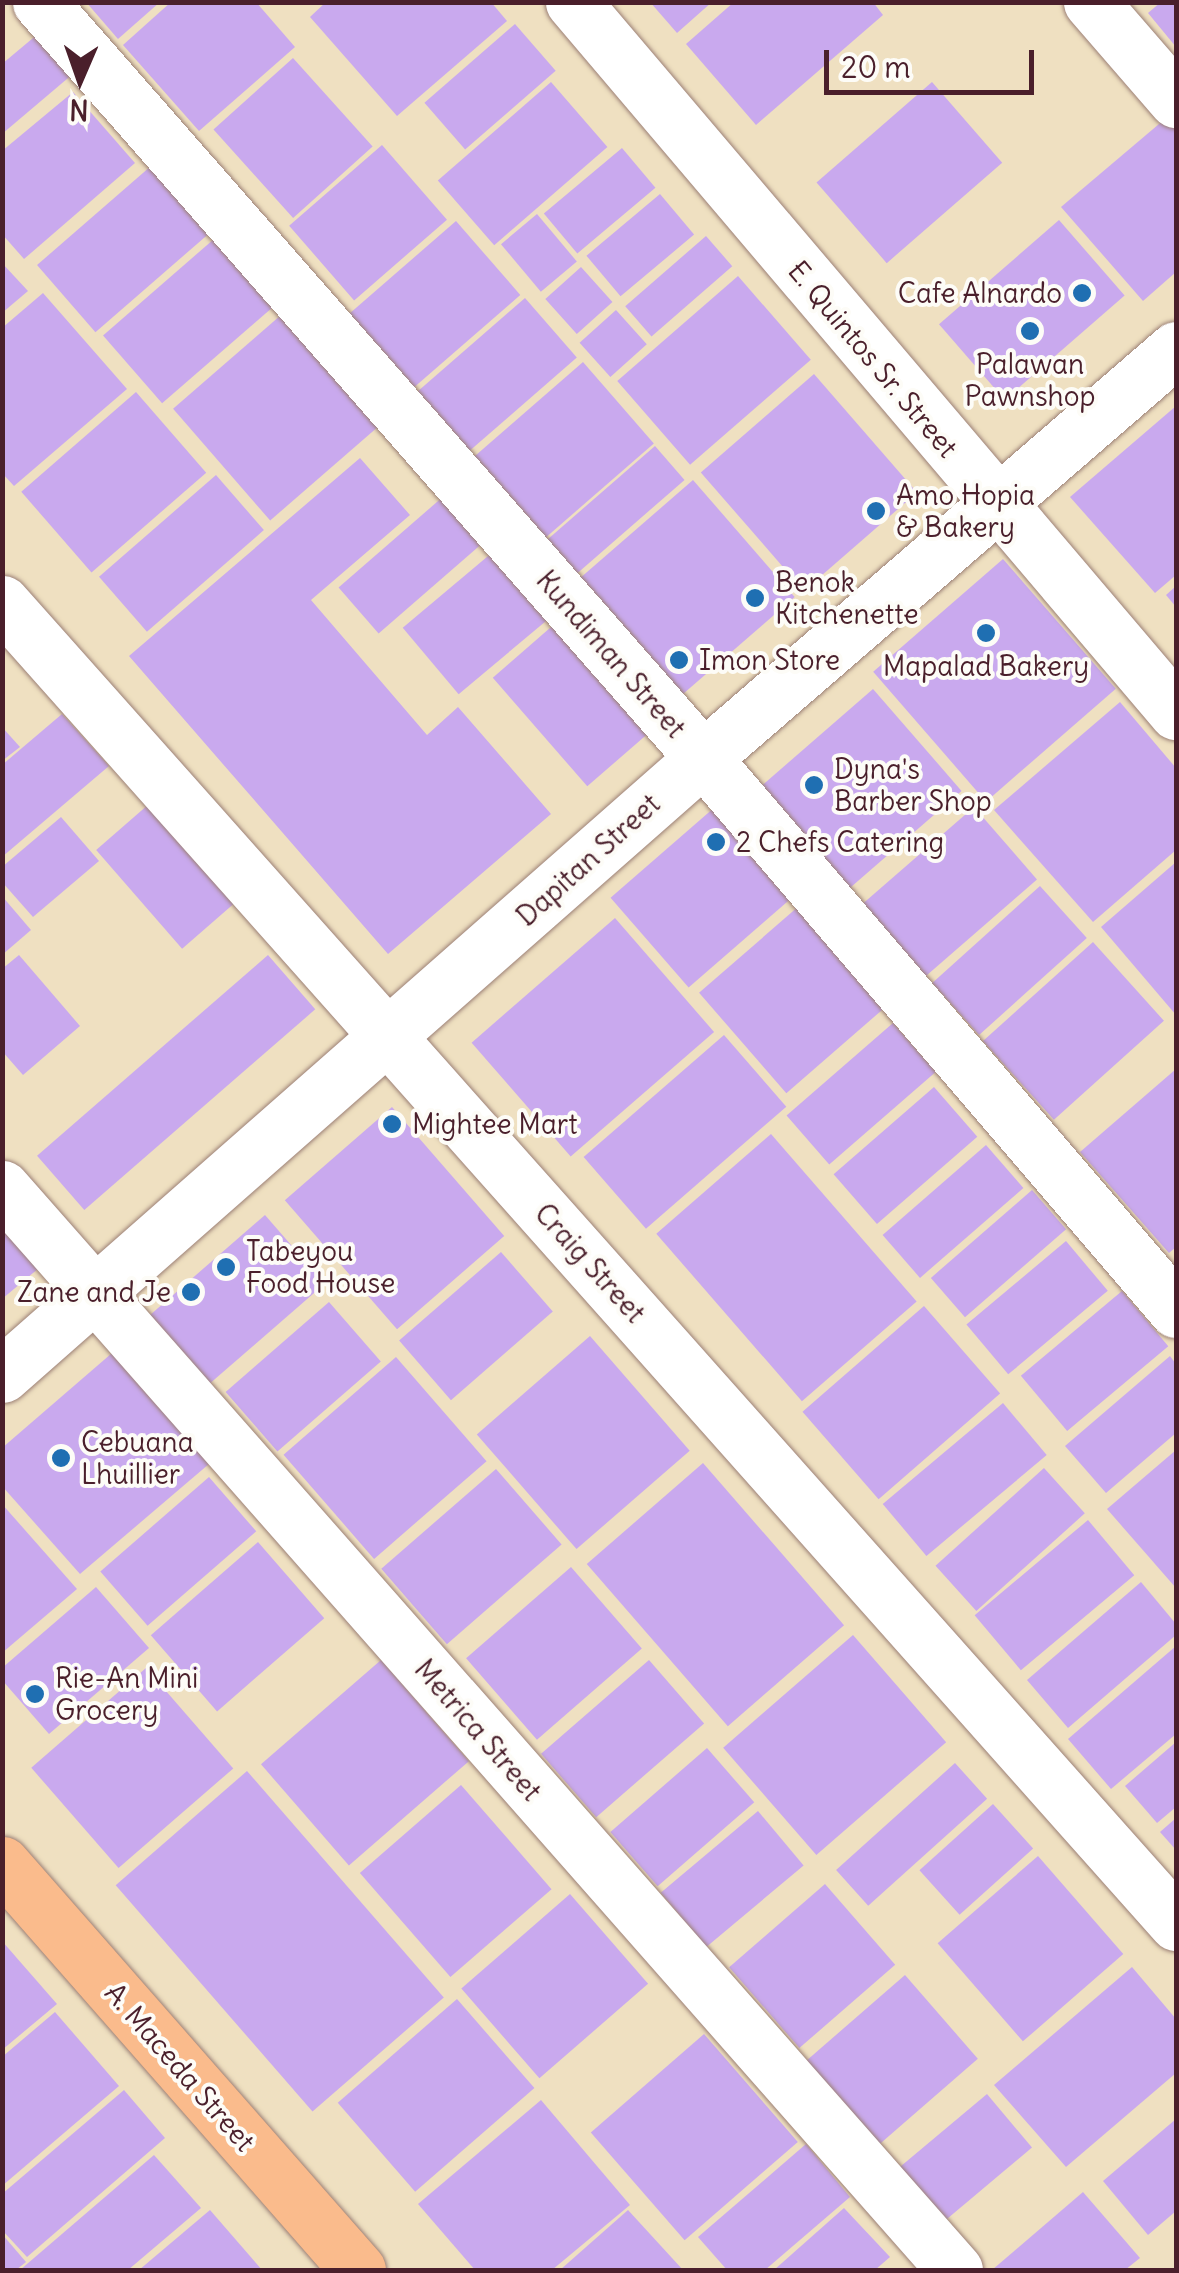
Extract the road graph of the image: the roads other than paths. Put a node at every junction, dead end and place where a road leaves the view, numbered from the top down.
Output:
1 (40, 2) edge
2 (573, 2) edge
3 (1091, 2) edge
4 (1176, 100) edge
5 (1176, 349) edge
6 (997, 506) junction
7 (2, 603) edge
8 (1176, 712) edge
9 (703, 758) junction
10 (389, 1038) junction
11 (2, 1188) edge
12 (95, 1296) junction
13 (1176, 1310) edge
14 (2, 1375) edge
15 (2, 1864) edge
16 (1176, 1923) edge
17 (358, 2270) edge
18 (954, 2270) edge

1 - 9 street, Kundiman Street
2 - 6 street, E. Quintos Sr. Street
3 - 4 street
5 - 6 street, Dapitan Street
6 - 8 street, E. Quintos Sr. Street
6 - 9 street, Dapitan Street
7 - 10 street, Craig Street
9 - 10 street, Dapitan Street
9 - 13 street, Kundiman Street
10 - 12 street, Dapitan Street
10 - 16 street, Craig Street
11 - 12 street, Metrica Street
12 - 14 street, Dapitan Street
12 - 18 street, Metrica Street
15 - 17 main road, A. Maceda Street

